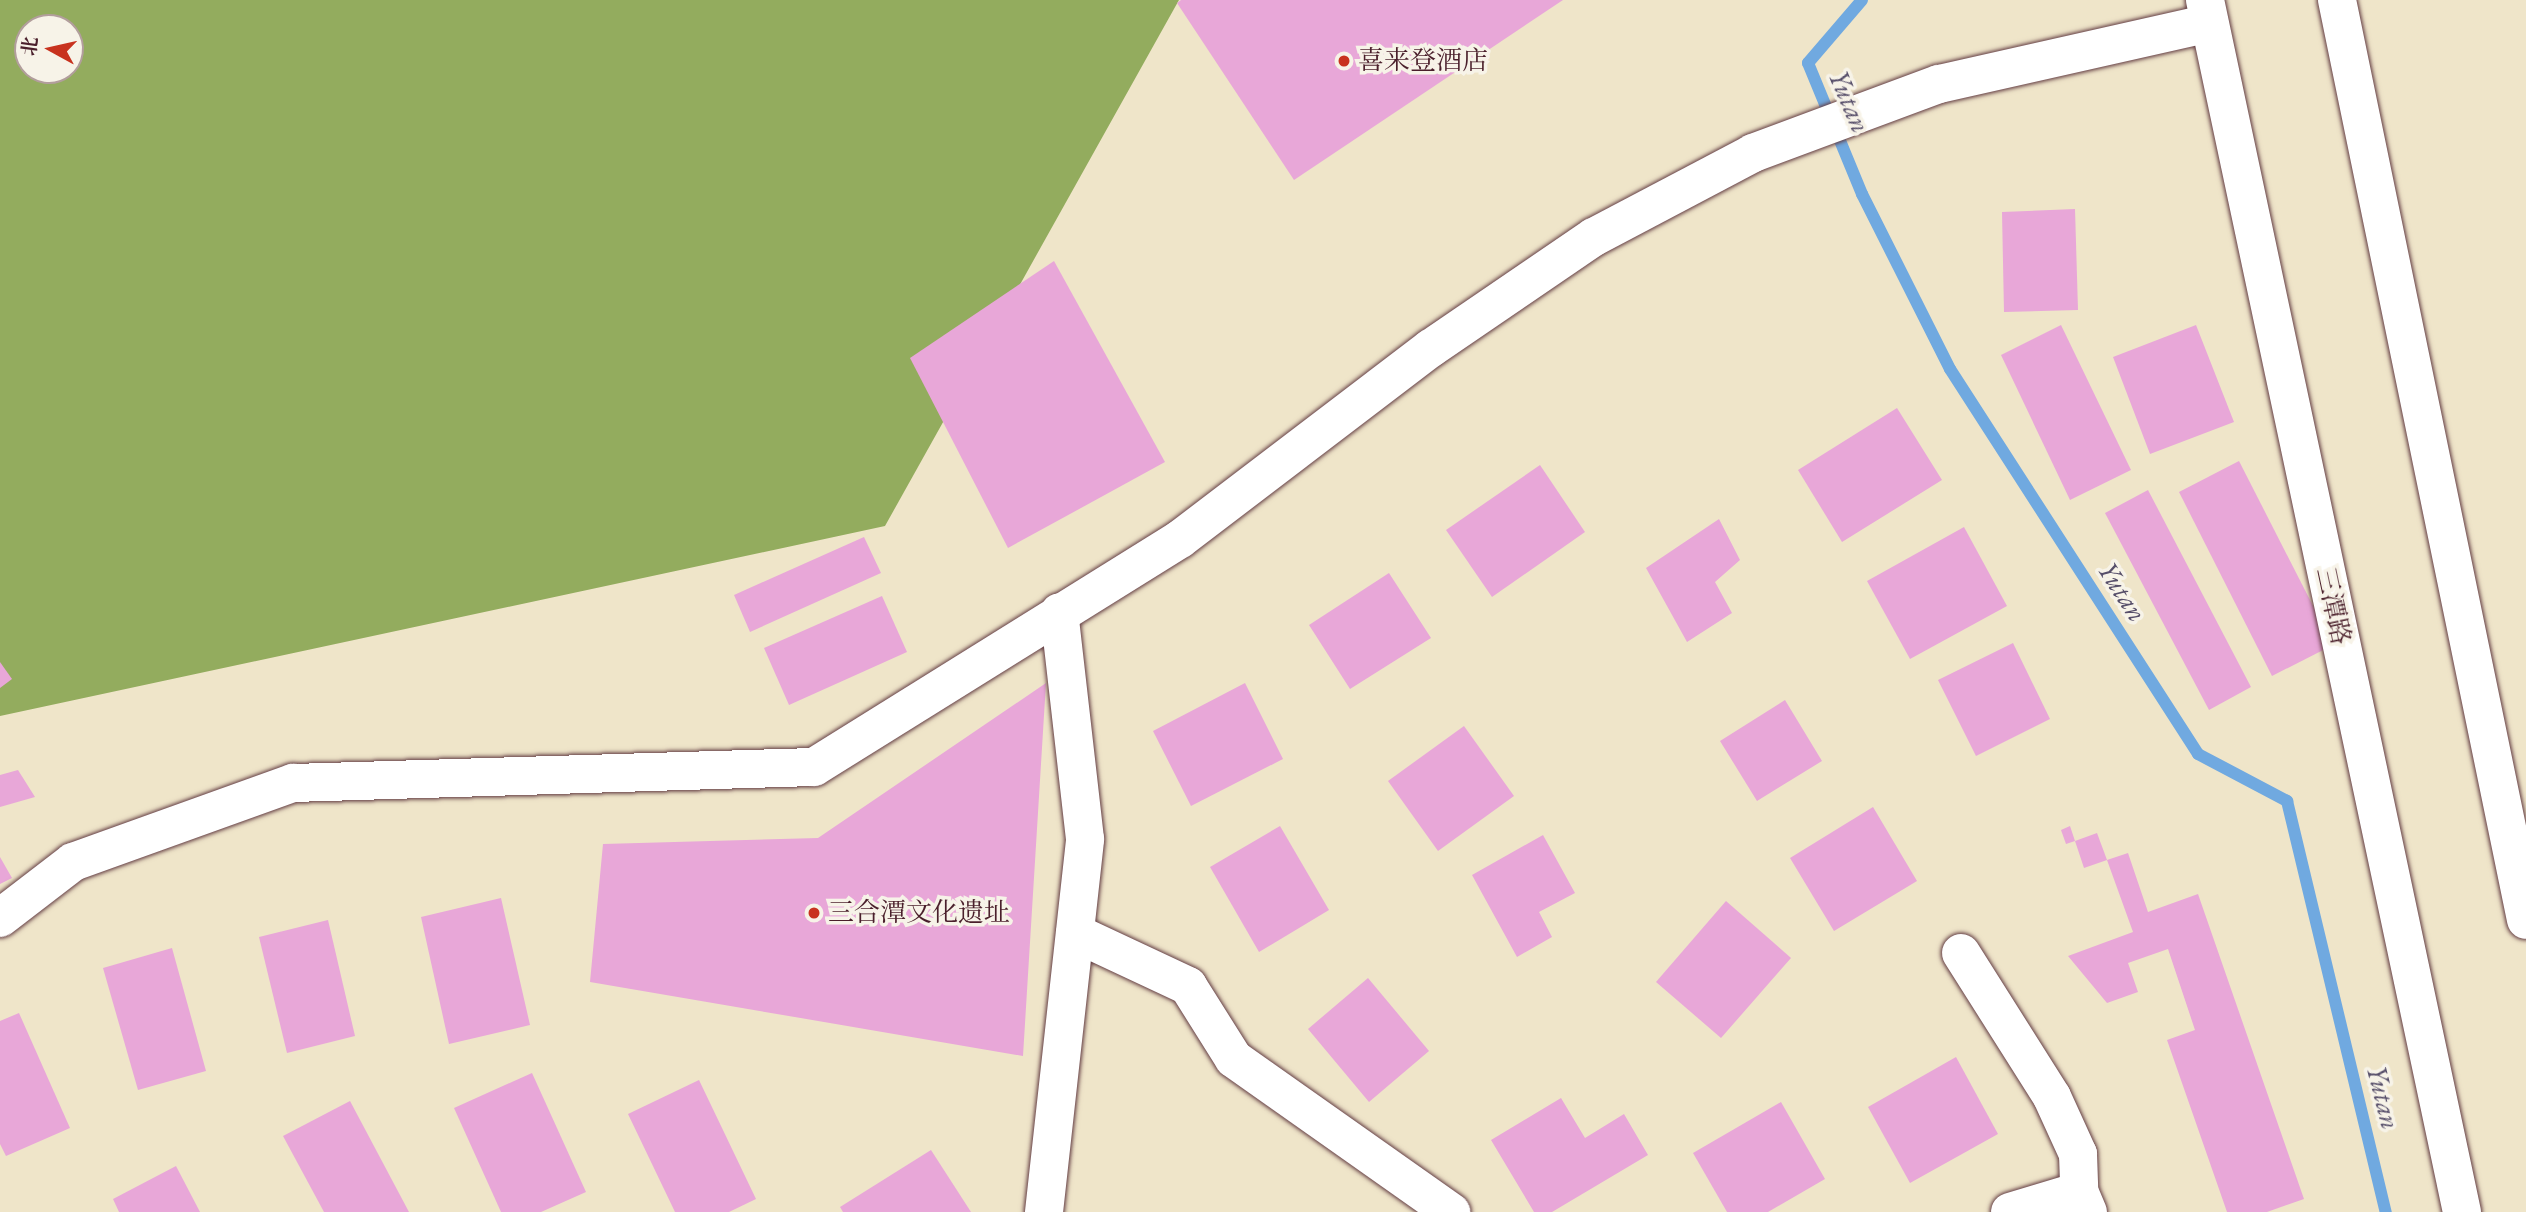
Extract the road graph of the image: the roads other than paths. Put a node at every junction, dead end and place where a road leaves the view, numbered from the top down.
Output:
1 (2337, 0) edge
2 (2207, 12) edge
3 (1059, 612) junction
4 (0, 918) edge
5 (2526, 920) edge
6 (1075, 933) junction
7 (1961, 953) dead end
8 (2084, 1202) edge
9 (1046, 1211) edge
10 (1451, 1212) edge
11 (2010, 1212) edge
12 (2462, 1212) edge

1 - 5 street
2 - 3 street
2 - 12 street, 三潭路
3 - 4 street
3 - 6 street
6 - 9 street
6 - 10 street
7 - 8 street
8 - 11 street

